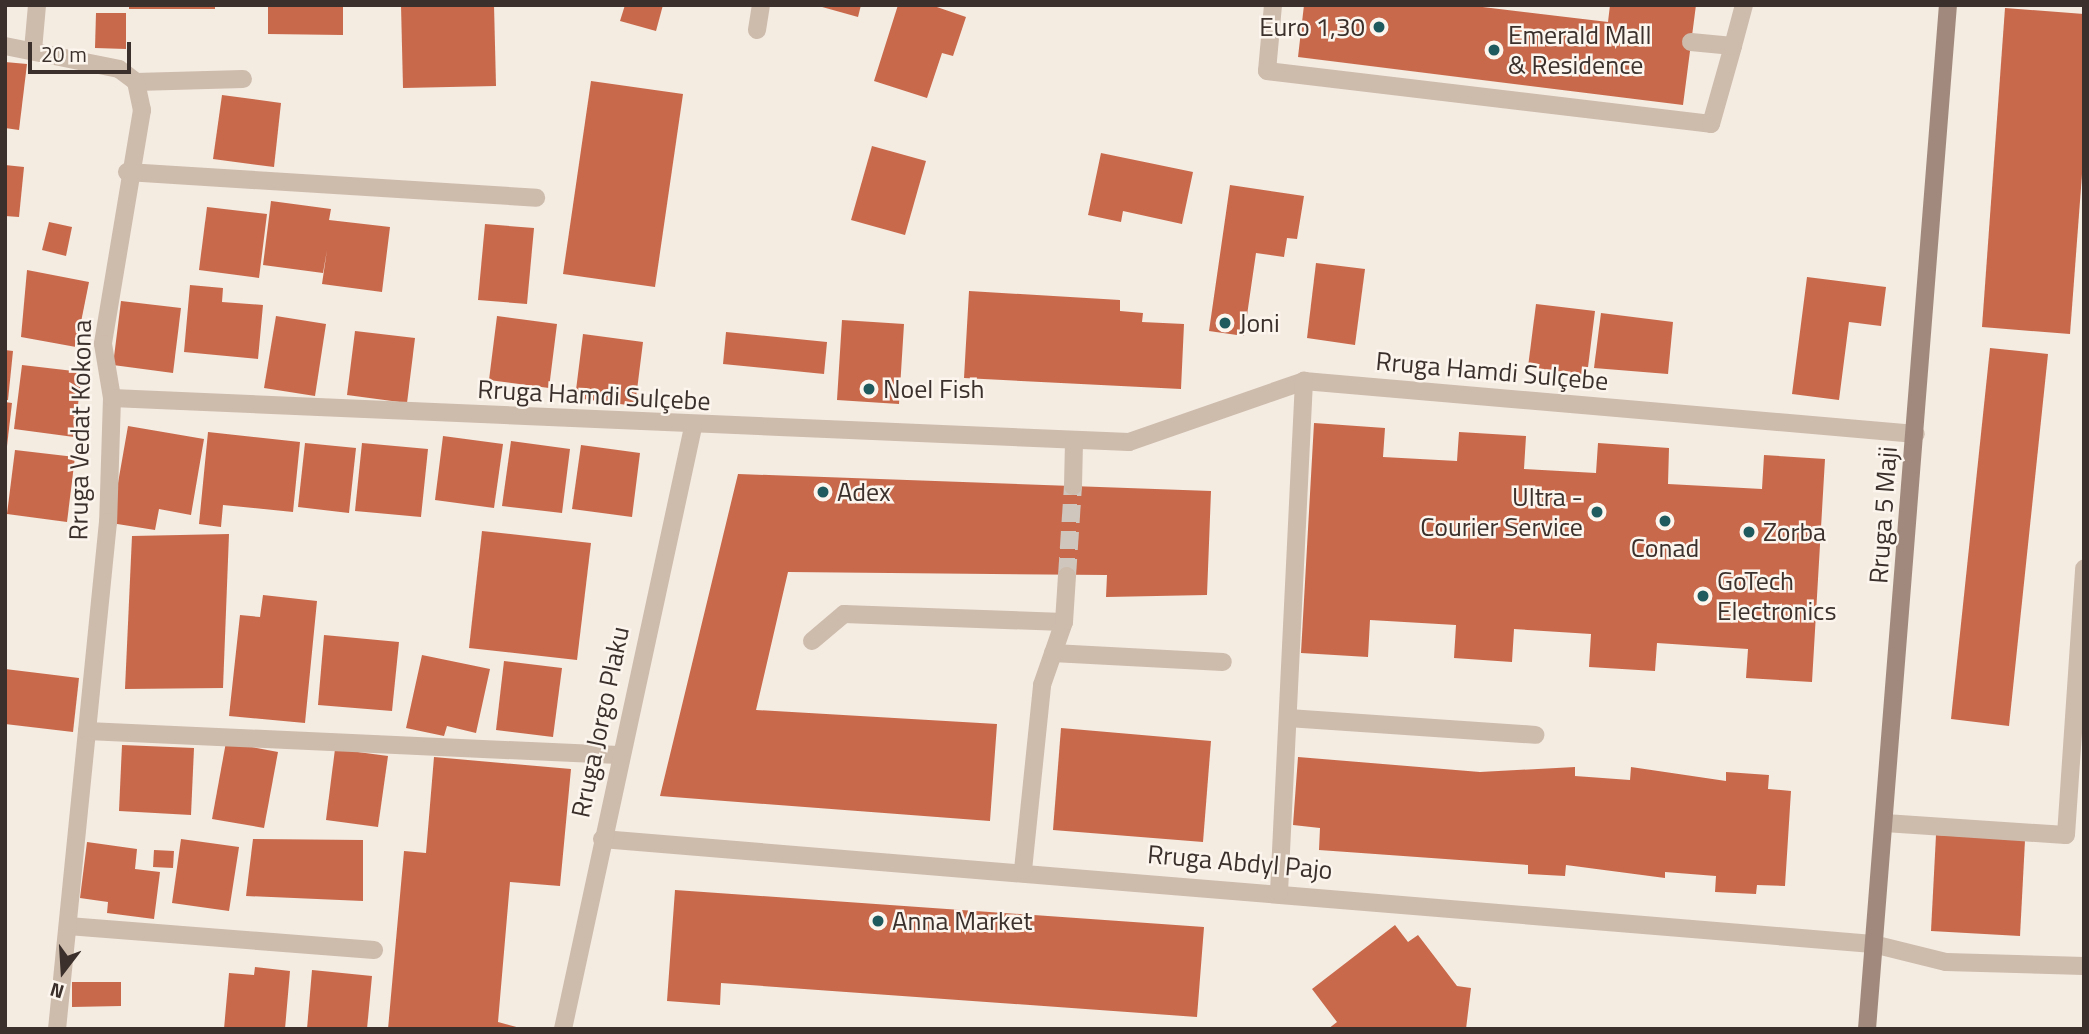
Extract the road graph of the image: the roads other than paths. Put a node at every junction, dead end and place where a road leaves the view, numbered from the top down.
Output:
1 (37, 5) edge
2 (761, 5) edge
3 (1273, 5) edge
4 (1744, 5) edge
5 (1948, 5) edge
6 (757, 30) dead end
7 (1691, 42) dead end
8 (5, 46) edge
9 (1733, 46) junction
10 (33, 50) junction
11 (243, 79) dead end
12 (136, 82) junction
13 (127, 172) junction
14 (536, 198) dead end
15 (1304, 381) junction
16 (112, 398) junction
17 (693, 427) junction
18 (1916, 434) junction
19 (1074, 442) junction
20 (1073, 486) tunnel mouth
21 (2084, 569) edge
22 (1067, 576) tunnel mouth
23 (1064, 622) junction
24 (812, 641) dead end
25 (1053, 653) junction
26 (1223, 662) dead end
27 (1288, 718) junction
28 (87, 731) junction
29 (1535, 735) dead end
30 (618, 755) junction
31 (1885, 823) junction
32 (602, 839) junction
33 (1023, 870) junction
34 (1279, 892) junction
35 (68, 926) junction
36 (1874, 944) junction
37 (374, 950) dead end
38 (2084, 966) edge
39 (57, 1029) edge
40 (563, 1029) edge
41 (1867, 1029) edge

1 - 10 street
2 - 6 street
3 - 9 street
4 - 9 street
5 - 18 main road, Rruga 5 Maji
7 - 9 street
8 - 10 street
10 - 12 street
11 - 12 street
12 - 13 street, Rruga Vedat Kokona
13 - 14 street
13 - 16 street, Rruga Vedat Kokona
15 - 18 street, Rruga Hamdi Sulçebe
15 - 19 street, Rruga Hamdi Sulçebe
15 - 27 street
16 - 17 street, Rruga Hamdi Sulçebe
16 - 28 street, Rruga Vedat Kokona
17 - 19 street, Rruga Hamdi Sulçebe
17 - 30 street, Rruga Jorgo Plaku
18 - 31 main road, Rruga 5 Maji
19 - 20 street
21 - 31 street
22 - 23 street
23 - 24 street
23 - 25 street
25 - 26 street
25 - 33 street
27 - 29 street
27 - 34 street
28 - 30 street
28 - 35 street, Rruga Vedat Kokona
30 - 32 street, Rruga Jorgo Plaku
31 - 36 main road, Rruga 5 Maji
32 - 33 street, Rruga Abdyl Pajo
32 - 40 street, Rruga Jorgo Plaku
33 - 34 street, Rruga Abdyl Pajo
34 - 36 street, Rruga Abdyl Pajo
35 - 37 street
35 - 39 street, Rruga Vedat Kokona
36 - 38 street, Rruga Abdyl Pajo
36 - 41 main road, Rruga 5 Maji

